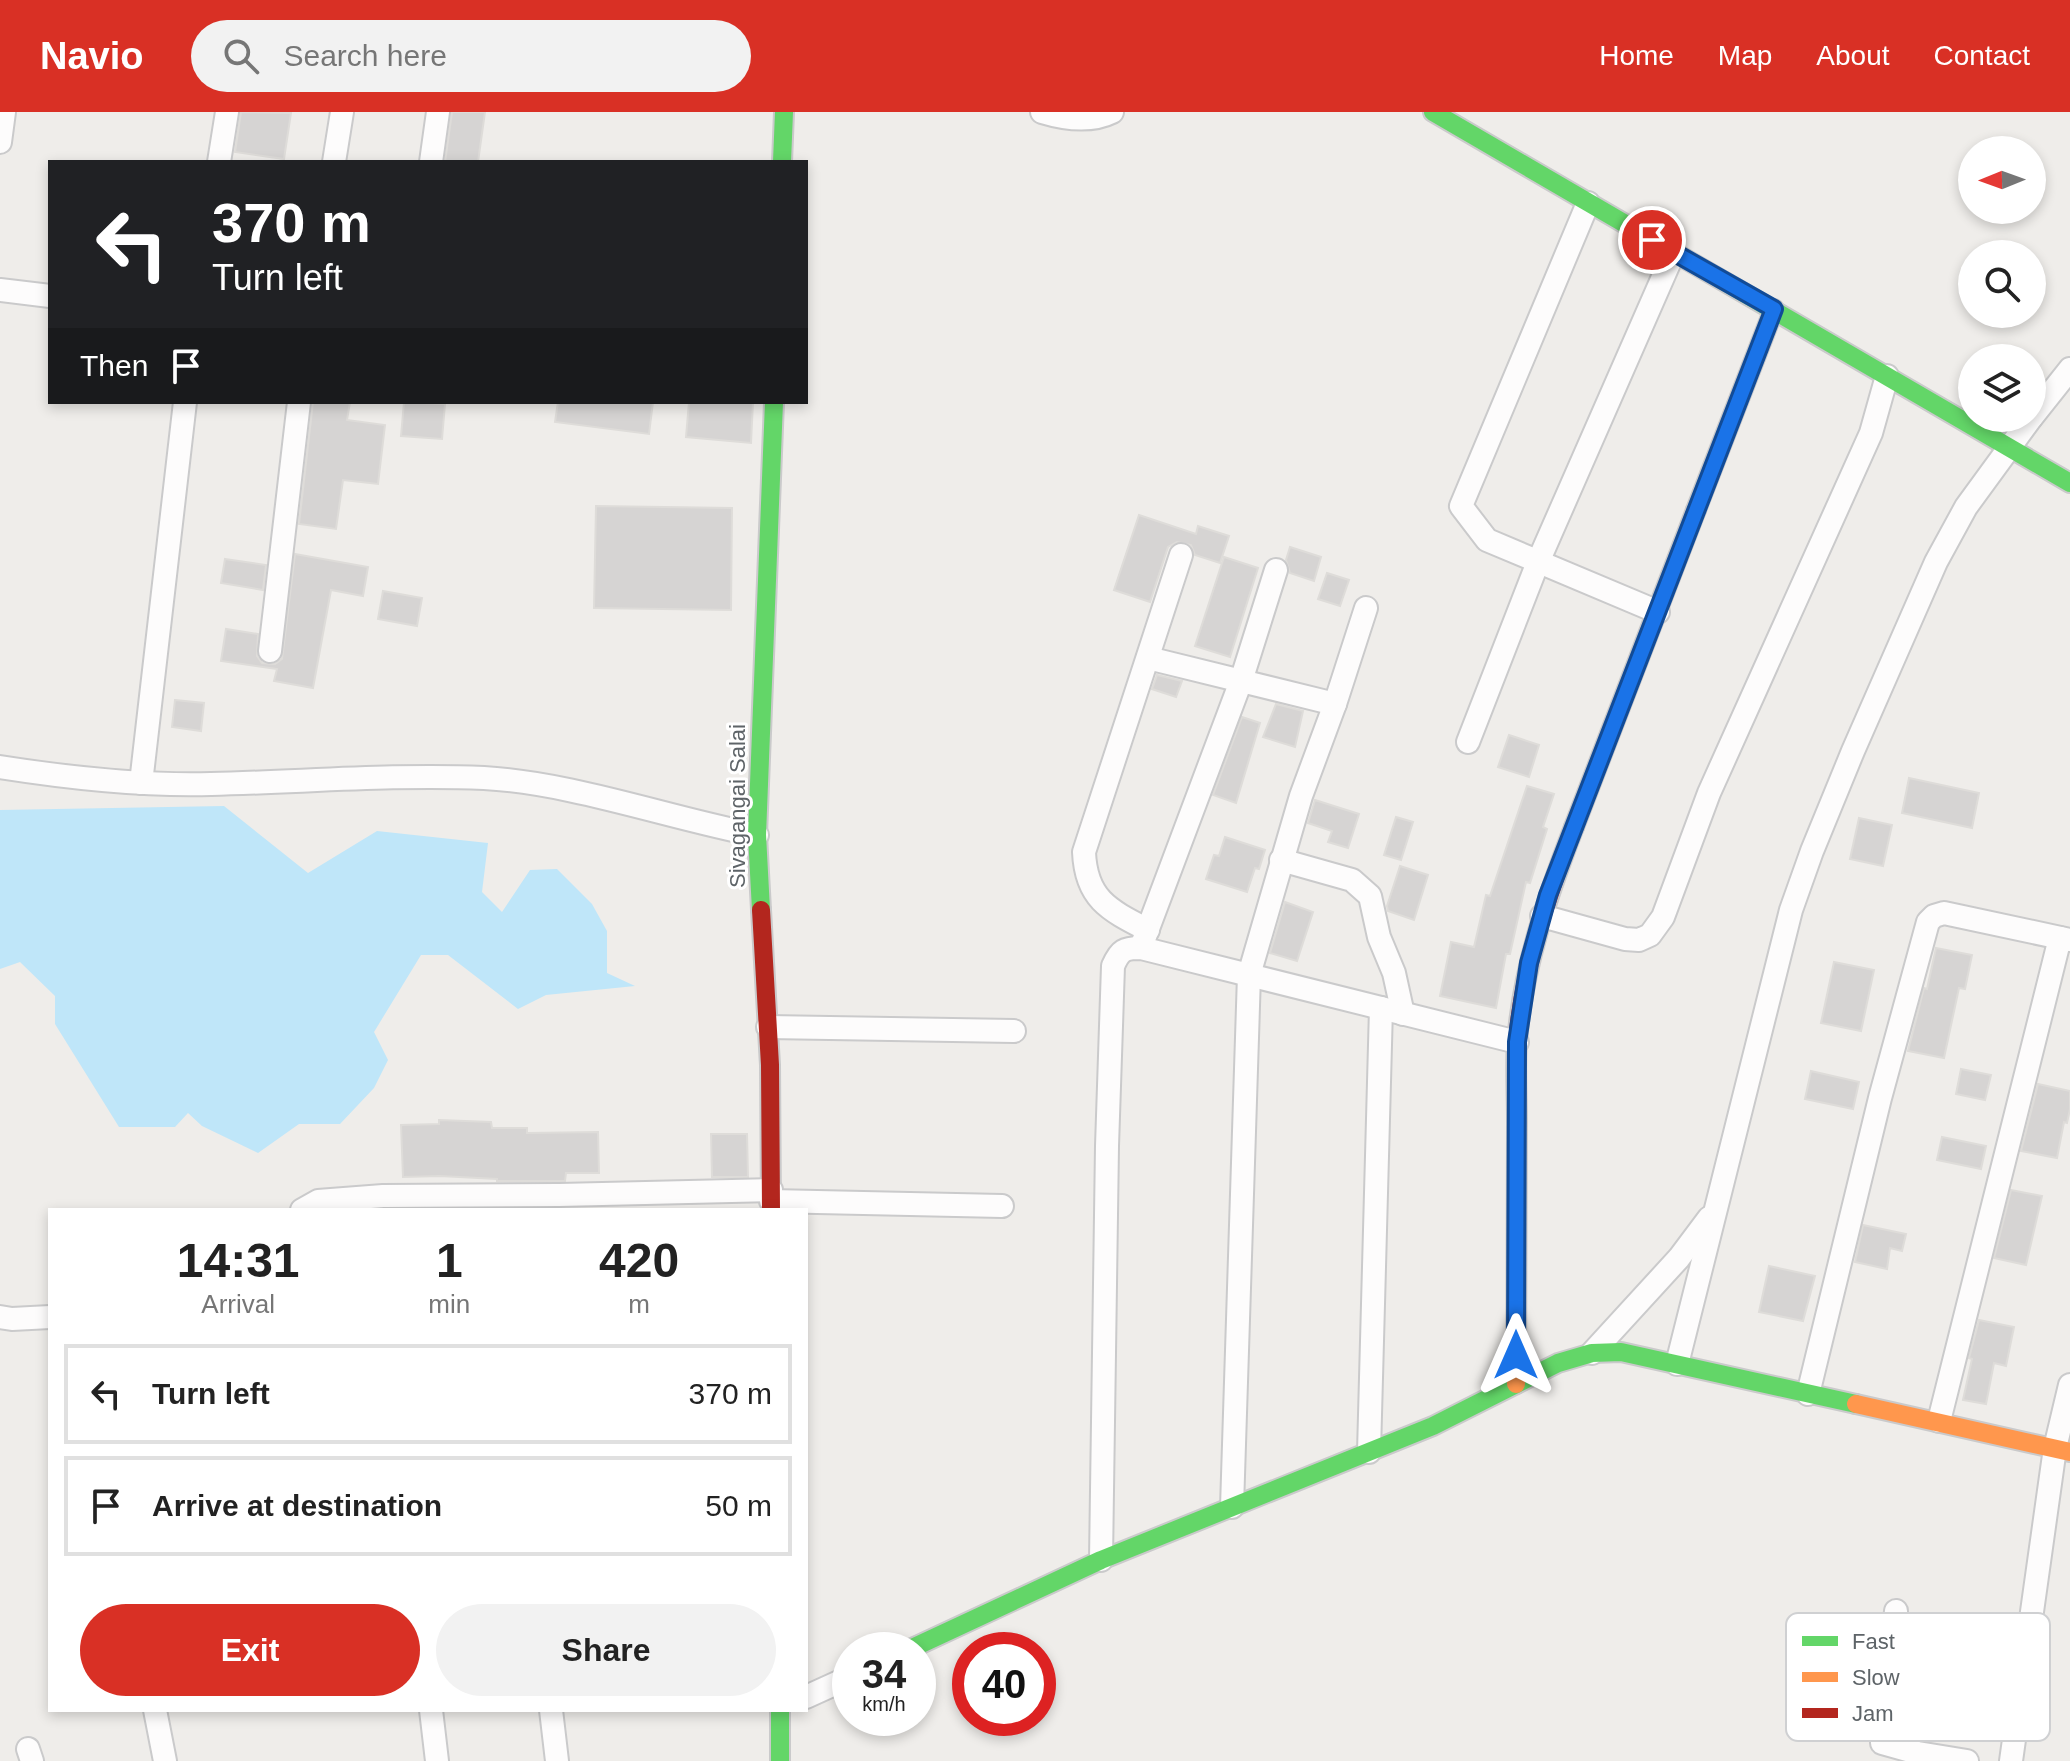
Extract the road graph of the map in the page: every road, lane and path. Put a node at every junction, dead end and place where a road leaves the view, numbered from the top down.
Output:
1 (4, 112) edge
2 (227, 112) edge
3 (342, 112) edge
4 (438, 112) edge
5 (784, 112) edge
6 (1042, 112) edge
7 (1112, 112) edge
8 (1433, 112) edge
9 (0, 142) edge
10 (219, 160) edge
11 (334, 160) edge
12 (431, 160) edge
13 (782, 160) edge
14 (1588, 203) junction
15 (1674, 252) junction
16 (0, 290) edge
17 (48, 296) edge
18 (1774, 309) junction
19 (2070, 369) edge
20 (1887, 376) junction
21 (2046, 400) edge
22 (185, 404) edge
23 (299, 404) edge
24 (774, 404) edge
25 (2021, 432) edge
26 (2008, 448) junction
27 (2070, 483) edge
28 (1181, 555) dead end
29 (1538, 562) junction
30 (1276, 570) dead end
31 (1366, 608) dead end
32 (1658, 612) junction
33 (270, 651) dead end
34 (1148, 658) junction
35 (1241, 681) junction
36 (1335, 704) junction
37 (1468, 742) dead end
38 (0, 767) edge
39 (141, 783) junction
40 (757, 835) junction
41 (1281, 860) junction
42 (1542, 916) junction
43 (1145, 939) junction
44 (2065, 939) edge
45 (1249, 975) junction
46 (1392, 1011) junction
47 (768, 1027) junction
48 (1014, 1031) dead end
49 (1517, 1042) junction
50 (771, 1200) edge
51 (383, 1203) edge
52 (1002, 1206) dead end
53 (306, 1208) edge
54 (1715, 1210) junction
55 (0, 1317) edge
56 (48, 1317) edge
57 (1592, 1353) junction
58 (1677, 1364) junction
59 (1516, 1384) junction
60 (2070, 1385) edge
61 (1808, 1394) junction
62 (1939, 1421) junction
63 (2062, 1450) edge
64 (1369, 1452) junction
65 (1232, 1507) junction
66 (1101, 1560) junction
67 (2035, 1613) edge
68 (936, 1637) edge
69 (832, 1685) edge
70 (808, 1696) edge
71 (155, 1712) edge
72 (431, 1712) edge
73 (551, 1712) edge
74 (780, 1712) edge
75 (2014, 1741) edge
76 (1881, 1752) edge
77 (165, 1761) edge
78 (437, 1761) edge
79 (557, 1761) edge
80 (780, 1761) edge
81 (1967, 1761) edge
82 (2011, 1761) edge

1 - 9 street
2 - 10 street
3 - 11 street
4 - 12 street
5 - 13 street
6 - 7 street
8 - 14 street
14 - 15 street
14 - 29 street
15 - 18 street
15 - 29 street
16 - 17 street
18 - 20 street
18 - 32 street
19 - 21 street
20 - 26 street
20 - 42 street
22 - 39 street
23 - 33 street
24 - 40 street, Sivagangai Salai
25 - 26 street
26 - 27 street
26 - 54 street
28 - 34 street
29 - 32 street
29 - 37 street
30 - 35 street
31 - 36 street
32 - 42 street
34 - 35 street
34 - 43 street
35 - 36 street
35 - 43 street
36 - 41 street
38 - 39 street
39 - 40 street
40 - 47 street, Sivagangai Salai
41 - 45 street
41 - 46 street
42 - 49 street
43 - 45 street
43 - 66 street
44 - 61 street
44 - 62 street
45 - 46 street
45 - 65 street
46 - 49 street
46 - 64 street
47 - 48 street
47 - 50 street, Sivagangai Salai
49 - 59 street
50 - 51 street
50 - 52 street
51 - 53 street
54 - 57 street
54 - 58 street
55 - 56 street
57 - 58 street
57 - 59 street
58 - 61 street
59 - 64 street
60 - 63 street
61 - 62 street
62 - 63 street
63 - 67 street
64 - 65 street
65 - 66 street
66 - 68 street
69 - 70 street
71 - 77 street
72 - 78 street
73 - 79 street
74 - 80 street
75 - 82 street
76 - 81 street

